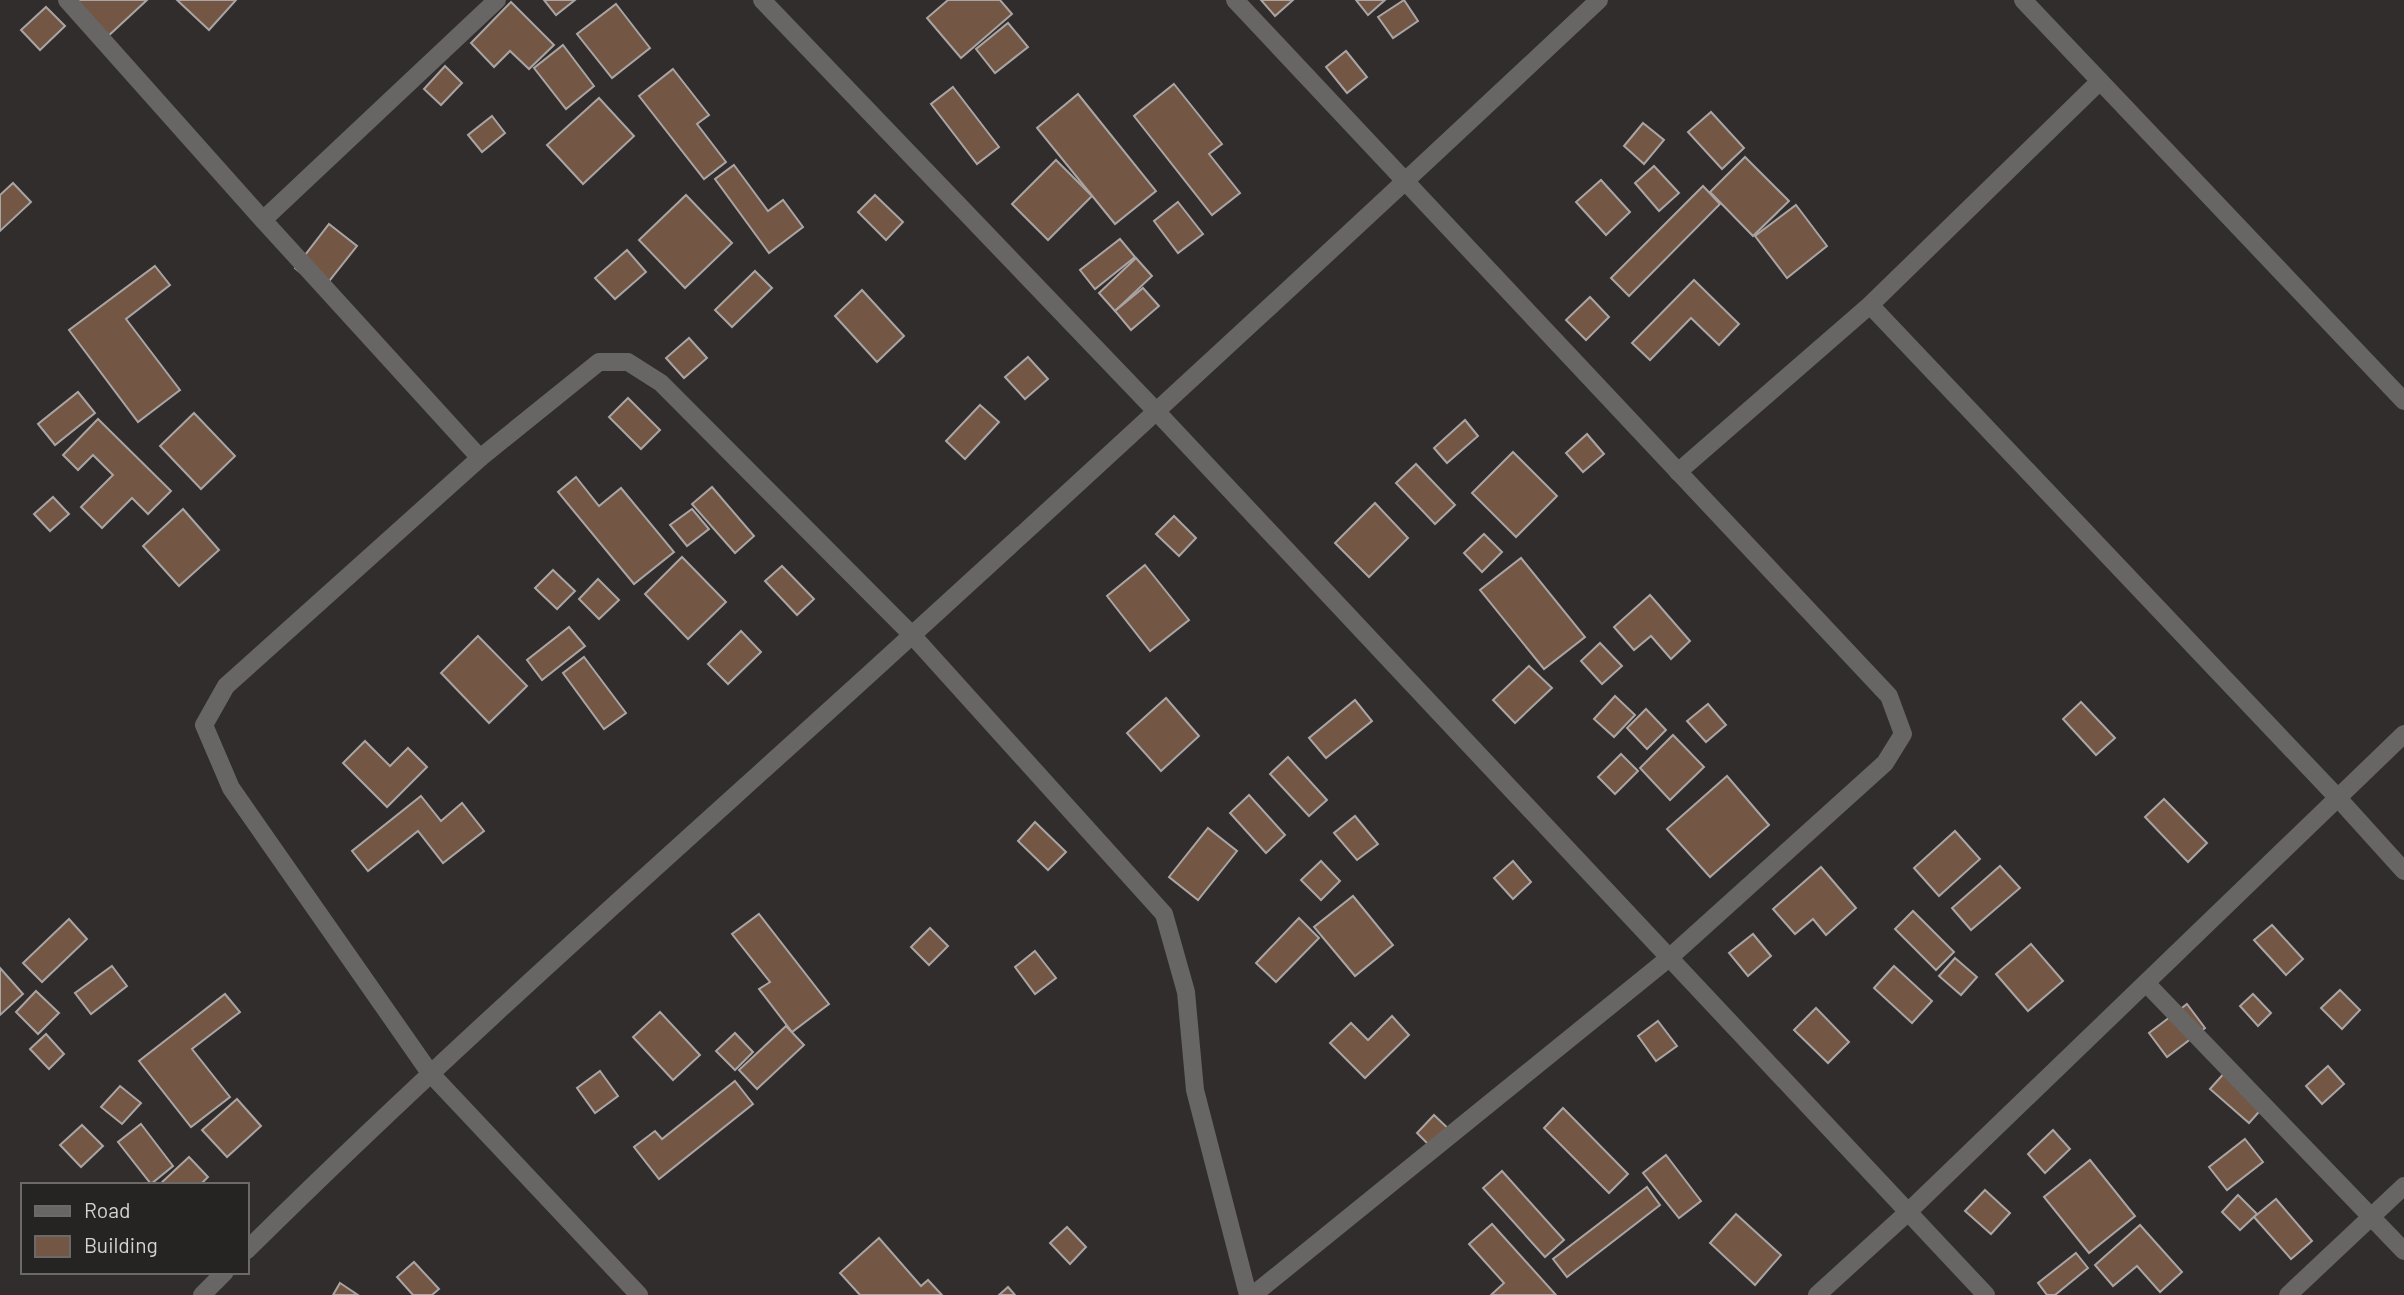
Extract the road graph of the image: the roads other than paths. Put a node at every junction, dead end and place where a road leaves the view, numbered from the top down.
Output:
1 (67, 0) edge
2 (497, 0) edge
3 (762, 0) edge
4 (1235, 0) edge
5 (1599, 0) edge
6 (2023, 0) edge
7 (2100, 81) junction
8 (1406, 181) junction
9 (262, 220) junction
10 (1870, 305) junction
11 (2401, 392) edge
12 (1156, 411) junction
13 (480, 458) junction
14 (1678, 472) junction
15 (912, 635) junction
16 (2404, 734) edge
17 (2338, 798) junction
18 (2404, 871) edge
19 (1670, 958) junction
20 (2146, 983) junction
21 (430, 1073) junction
22 (2404, 1186) edge
23 (1908, 1213) junction
24 (2371, 1217) junction
25 (248, 1249) edge
26 (2404, 1251) edge
27 (223, 1274) edge
28 (202, 1295) edge
29 (639, 1295) edge
30 (1251, 1295) edge
31 (1817, 1295) edge
32 (1986, 1295) edge
33 (2288, 1295) edge

1 - 9 street
2 - 9 street
3 - 12 street
4 - 8 street
5 - 8 street
6 - 7 street
7 - 10 street
7 - 11 street
8 - 12 street
8 - 14 street
9 - 13 street
10 - 14 street
10 - 17 street
12 - 15 street
12 - 19 street
13 - 15 street
13 - 21 street
14 - 19 street
15 - 21 street
15 - 30 street
16 - 17 street
17 - 18 street
17 - 20 street
19 - 23 street
19 - 30 street
20 - 23 street
20 - 24 street
21 - 25 street
21 - 29 street
22 - 24 street
23 - 31 street
23 - 32 street
24 - 26 street
24 - 33 street
27 - 28 street

